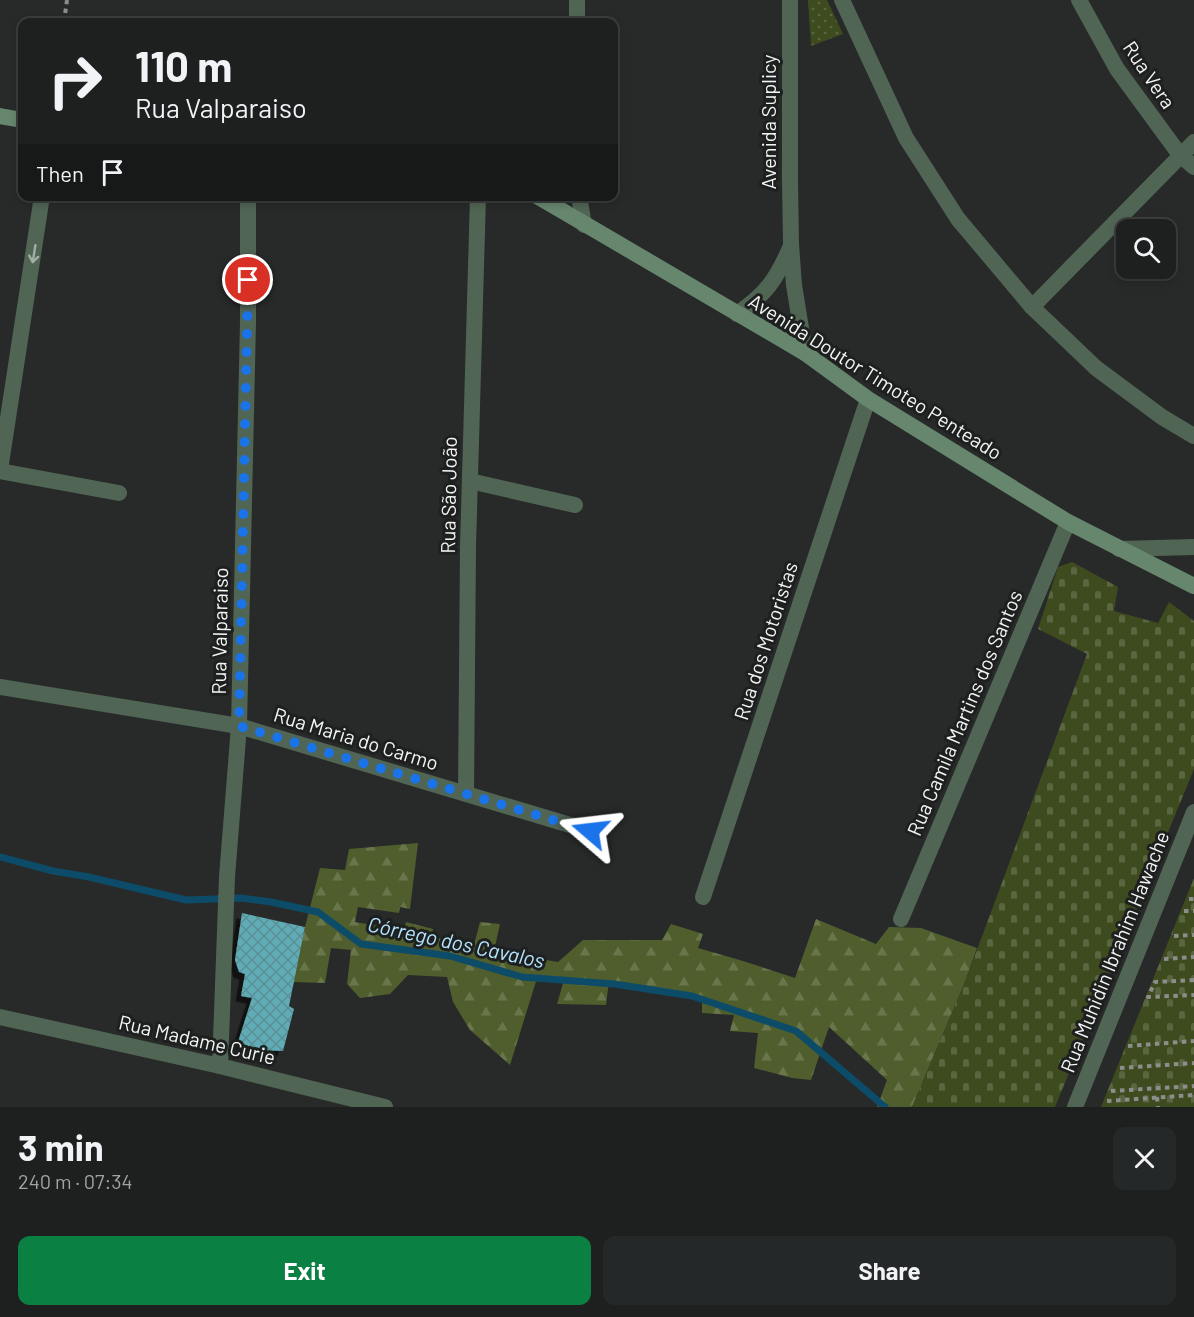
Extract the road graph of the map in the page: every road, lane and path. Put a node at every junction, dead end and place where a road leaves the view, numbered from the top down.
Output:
1 (67, 0) edge
2 (577, 0) edge
3 (790, 0) edge
4 (842, 0) edge
5 (1079, 0) edge
6 (65, 18) edge
7 (577, 18) edge
8 (0, 116) edge
9 (18, 119) edge
10 (1194, 142) edge
11 (1180, 155) junction
12 (1194, 167) edge
13 (41, 201) edge
14 (248, 201) edge
15 (478, 201) edge
16 (545, 201) edge
17 (580, 201) edge
18 (584, 225) junction
19 (791, 244) junction
20 (1032, 307) junction
21 (737, 314) junction
22 (805, 353) junction
23 (868, 399) junction
24 (1194, 436) edge
25 (0, 470) edge
26 (470, 481) junction
27 (119, 493) dead end
28 (575, 506) dead end
29 (1068, 522) junction
30 (1194, 547) edge
31 (1119, 549) junction
32 (1194, 586) edge
33 (0, 687) edge
34 (239, 726) junction
35 (466, 794) junction
36 (1194, 812) edge
37 (590, 831) dead end
38 (703, 897) dead end
39 (1184, 911) dead end
40 (1194, 911) edge
41 (902, 919) dead end
42 (1194, 935) edge
43 (1174, 936) dead end
44 (1194, 957) edge
45 (1164, 959) dead end
46 (1194, 980) edge
47 (1194, 995) edge
48 (0, 1017) edge
49 (1194, 1041) edge
50 (1128, 1046) dead end
51 (1194, 1063) edge
52 (220, 1066) junction
53 (1120, 1068) dead end
54 (1194, 1086) edge
55 (1111, 1091) dead end
56 (1194, 1095) edge
57 (1157, 1097) junction
58 (338, 1101) edge
59 (1107, 1101) dead end
60 (385, 1107) edge
61 (1075, 1107) edge
62 (1158, 1107) edge

1 - 6 path
2 - 7 street
3 - 19 street, Avenida Suplicy
4 - 20 street
5 - 11 street, Rua Vera
8 - 9 main road
10 - 11 street
11 - 12 street, Rua Vera
11 - 20 street
13 -> 25 street
14 - 34 street, Rua Valparaiso
15 - 26 street, Rua São João
16 - 18 main road, Avenida Doutor Timoteo Penteado
17 - 18 street
18 - 21 main road, Avenida Doutor Timoteo Penteado
19 - 21 street, Avenida Suplicy
19 - 22 street, Avenida Suplicy
20 - 24 street
21 - 22 main road, Avenida Doutor Timoteo Penteado
22 - 23 main road, Avenida Doutor Timoteo Penteado
23 - 29 main road, Avenida Doutor Timoteo Penteado
23 - 38 street, Rua dos Motoristas
25 - 27 street
26 - 28 street
26 - 35 street, Rua São João
29 - 31 main road, Avenida Doutor Timoteo Penteado
29 - 41 street, Rua Camila Martins dos Santos
30 - 31 street
31 - 32 main road, Avenida Doutor Timoteo Penteado
33 - 34 street, Rua Maria do Carmo
34 - 35 street, Rua Maria do Carmo
34 - 52 street, Rua Valparaiso
35 - 37 street, Rua Maria do Carmo
36 - 61 street, Rua Muhidin Ibrahim Hawache
39 - 40 path
42 - 43 path
44 - 45 path
46 - 47 path
48 - 52 street, Rua Madame Curie
49 - 50 path
51 - 53 path
52 - 58 street, Rua Madame Curie
54 - 55 path
56 - 57 path
57 - 59 path
57 - 62 path
58 - 60 street, Rua Madame Curie

